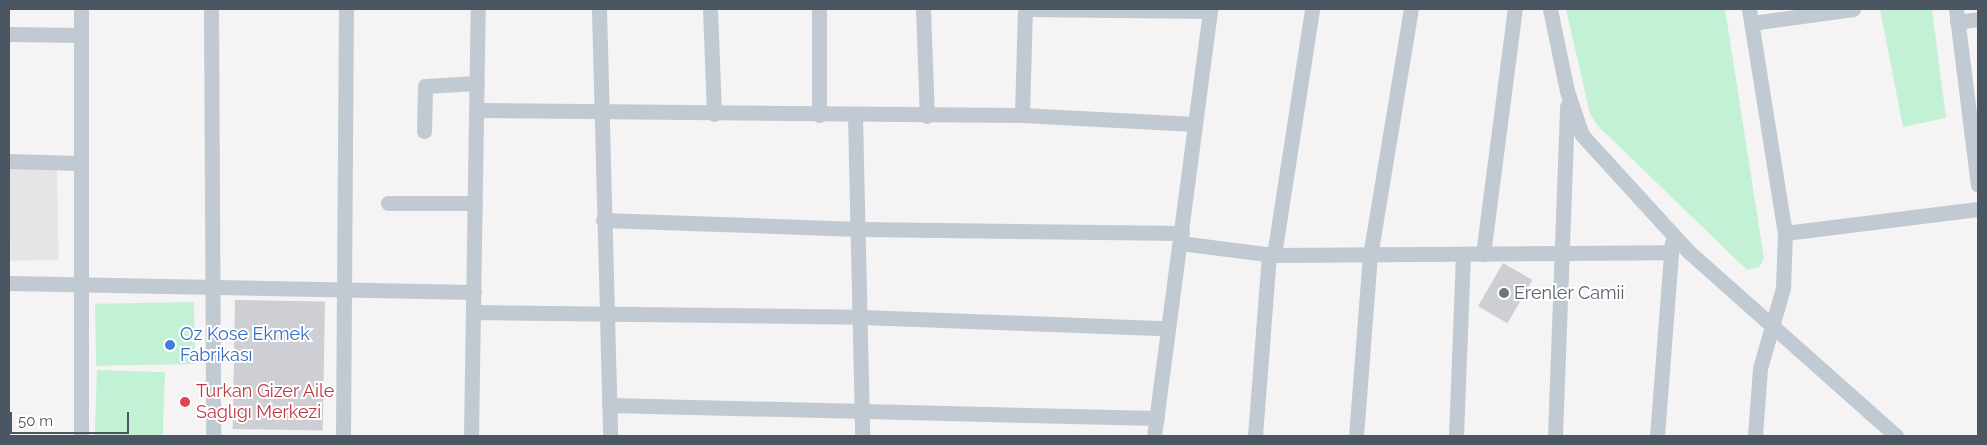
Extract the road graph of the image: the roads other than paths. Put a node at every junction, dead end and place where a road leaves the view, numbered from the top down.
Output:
1 (81, 9) edge
2 (211, 9) edge
3 (346, 9) edge
4 (478, 9) edge
5 (599, 9) edge
6 (710, 9) edge
7 (819, 9) edge
8 (923, 9) edge
9 (1025, 9) edge
10 (1312, 9) edge
11 (1411, 9) edge
12 (1515, 9) edge
13 (1550, 9) edge
14 (1853, 9) edge
15 (1210, 10) edge
16 (1957, 15) edge
17 (1750, 16) edge
18 (1978, 19) edge
19 (9, 34) edge
20 (79, 35) junction
21 (477, 83) junction
22 (1567, 91) junction
23 (477, 110) junction
24 (603, 112) junction
25 (714, 114) junction
26 (819, 115) junction
27 (1022, 115) junction
28 (855, 116) junction
29 (926, 116) junction
30 (1195, 124) junction
31 (424, 131) dead end
32 (9, 161) edge
33 (78, 163) junction
34 (1978, 185) edge
35 (388, 203) dead end
36 (475, 203) junction
37 (1978, 209) edge
38 (603, 220) junction
39 (859, 230) junction
40 (1785, 233) junction
41 (1673, 235) junction
42 (1181, 238) junction
43 (1672, 252) junction
44 (1463, 254) junction
45 (1483, 254) junction
46 (1271, 255) junction
47 (1564, 255) junction
48 (1370, 256) junction
49 (9, 283) edge
50 (83, 284) junction
51 (212, 286) junction
52 (344, 288) junction
53 (474, 292) junction
54 (473, 312) junction
55 (605, 314) junction
56 (862, 317) junction
57 (1772, 322) junction
58 (1166, 328) junction
59 (609, 405) junction
60 (862, 411) junction
61 (1157, 418) junction
62 (1888, 434) edge
63 (81, 436) edge
64 (213, 436) edge
65 (342, 436) edge
66 (471, 436) edge
67 (610, 436) edge
68 (862, 436) edge
69 (1154, 436) edge
70 (1255, 436) edge
71 (1356, 436) edge
72 (1456, 436) edge
73 (1555, 436) edge
74 (1657, 436) edge
75 (1755, 436) edge

1 - 20 street
2 - 51 street
3 - 52 street
4 - 21 street
5 - 24 street
6 - 25 street
7 - 26 street
8 - 29 street
9 - 15 street
9 - 27 street
10 - 46 street
11 - 48 street
12 - 45 street
13 - 22 street
14 - 17 street
15 - 30 street
16 - 18 street
16 - 34 street
17 - 40 street
19 - 20 street
20 - 33 street
21 - 23 street
21 - 31 street
22 - 41 street
22 - 47 street
23 - 24 street
23 - 36 street
24 - 25 street
24 - 38 street
25 - 26 street
26 - 28 street
27 - 29 street
27 - 30 street
28 - 29 street
28 - 39 street
30 - 42 street
32 - 33 street
33 - 50 street
35 - 36 street
36 - 53 street
37 - 40 street
38 - 39 street
38 - 55 street
39 - 42 street
39 - 56 street
40 - 57 street
41 - 43 street
41 - 57 street
42 - 46 street
42 - 58 street
43 - 47 street
43 - 74 street
44 - 45 street
44 - 48 street
44 - 72 street
45 - 47 street
46 - 48 street
46 - 70 street
47 - 73 street
48 - 71 street
49 - 50 street
50 - 51 street
50 - 63 street
51 - 52 street
51 - 64 street
52 - 53 street
52 - 65 street
53 - 54 street
54 - 55 street
54 - 66 street
55 - 56 street
55 - 59 street
56 - 58 street
56 - 60 street
57 - 62 street
57 - 75 street
58 - 61 street
59 - 60 street
59 - 67 street
60 - 61 street
60 - 68 street
61 - 69 street

